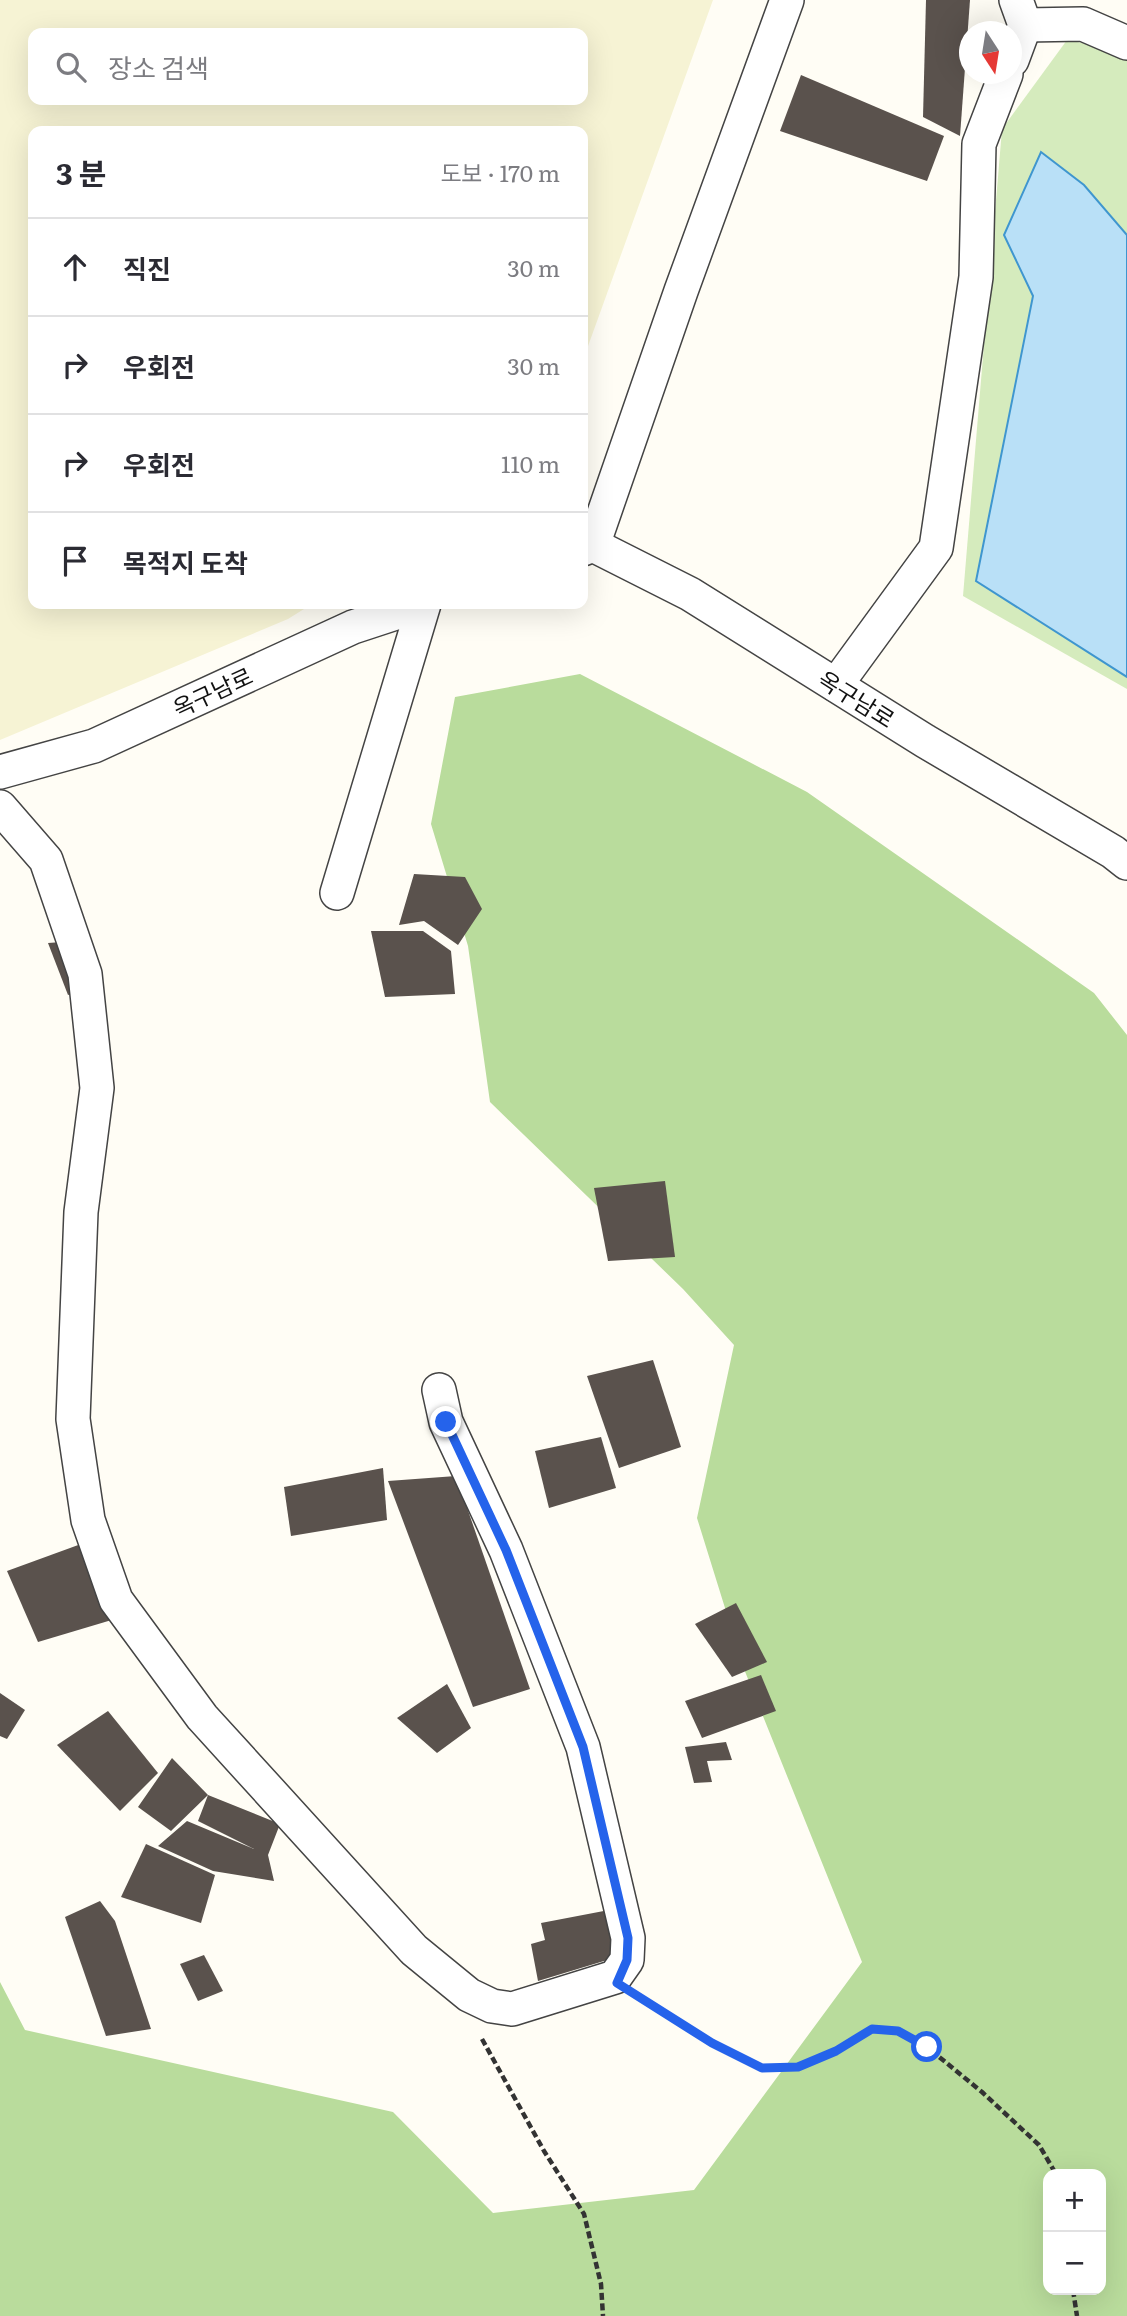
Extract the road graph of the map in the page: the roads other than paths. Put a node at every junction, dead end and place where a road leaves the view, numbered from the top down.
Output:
1 (787, 0) edge
2 (1021, 12) edge
3 (1127, 43) edge
4 (1002, 84) edge
5 (588, 547) edge
6 (408, 609) edge
7 (422, 609) edge
8 (836, 685) junction
9 (0, 772) edge
10 (0, 807) edge
11 (1127, 863) edge
12 (337, 893) dead end
13 (439, 1390) dead end

1 - 5 street
2 - 3 street
4 - 8 street
5 - 8 street, 옥구남로
6 - 9 street, 옥구남로
7 - 12 street
8 - 11 street, 옥구남로
10 - 13 street

